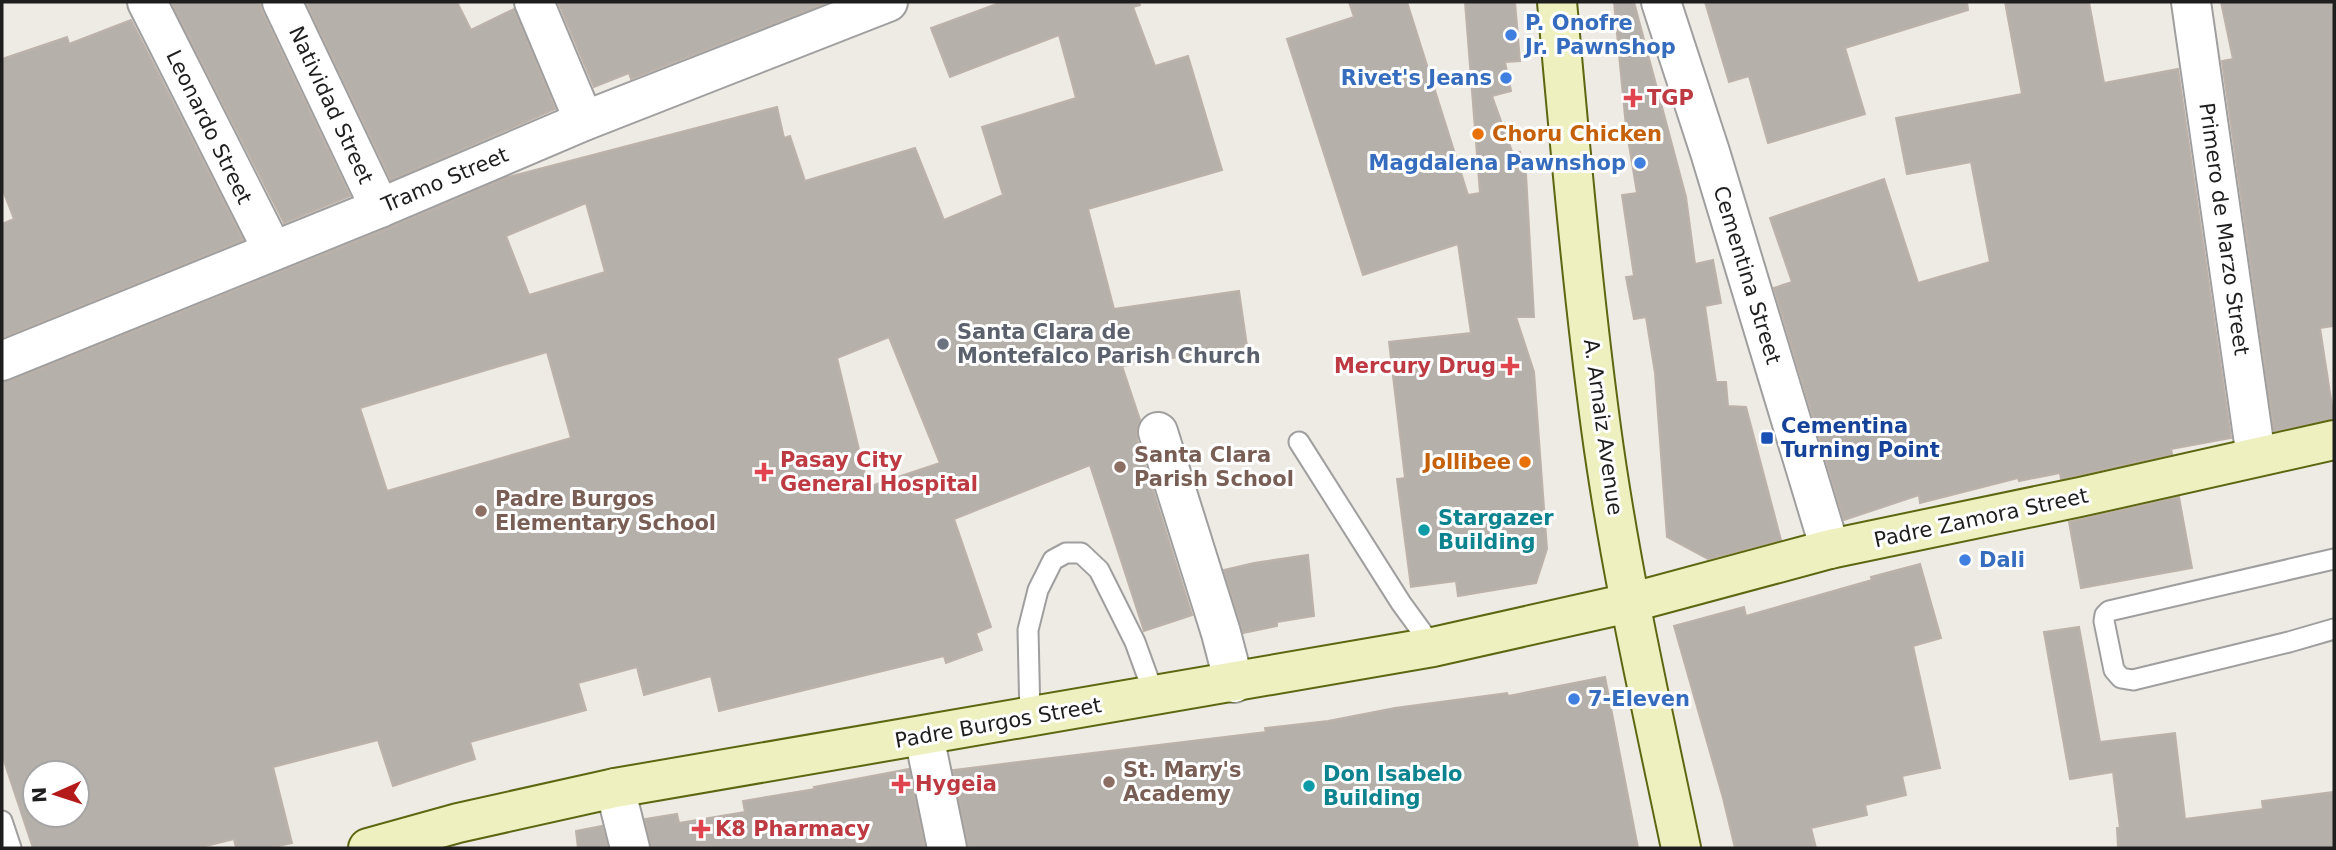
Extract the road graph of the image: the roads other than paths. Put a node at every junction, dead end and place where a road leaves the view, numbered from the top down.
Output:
1 (147, 2) edge
2 (282, 2) edge
3 (534, 2) edge
4 (888, 2) edge
5 (1557, 2) edge
6 (1661, 2) edge
7 (2191, 2) edge
8 (584, 121) junction
9 (380, 208) junction
10 (273, 251) junction
11 (2, 360) edge
12 (1158, 432) dead end
13 (2334, 440) edge
14 (1299, 442) dead end
15 (2256, 457) junction
16 (1830, 549) junction
17 (2334, 559) edge
18 (1629, 603) junction
19 (2334, 629) edge
20 (1433, 647) junction
21 (1234, 682) junction
22 (1155, 696) junction
23 (1030, 717) junction
24 (924, 736) junction
25 (615, 788) junction
26 (2, 821) edge
27 (11, 848) edge
28 (368, 848) edge
29 (630, 848) edge
30 (947, 848) edge
31 (1681, 848) edge

1 - 10 street, Leonardo Street
2 - 9 street, Natividad Street
3 - 8 street
4 - 8 street, Tramo Street
5 - 18 street, A. Arnaiz Avenue
6 - 16 street, Cementina Street
7 - 15 street, Primero de Marzo Street
8 - 9 street, Tramo Street
9 - 10 street, Tramo Street
10 - 11 street, Tramo Street
12 - 21 street
13 - 15 street, Padre Zamora Street
14 - 20 lane
15 - 16 street, Padre Zamora Street
16 - 18 street, Padre Zamora Street
17 - 19 lane
18 - 20 street, Padre Burgos Street
18 - 31 street, A. Arnaiz Avenue
20 - 21 street, Padre Burgos Street
21 - 22 street, Padre Burgos Street
22 - 23 street, Padre Burgos Street
22 - 23 lane
23 - 24 street, Padre Burgos Street
24 - 25 street, Padre Burgos Street
24 - 30 street
25 - 28 street, Padre Burgos Street
25 - 29 street
26 - 27 lane

